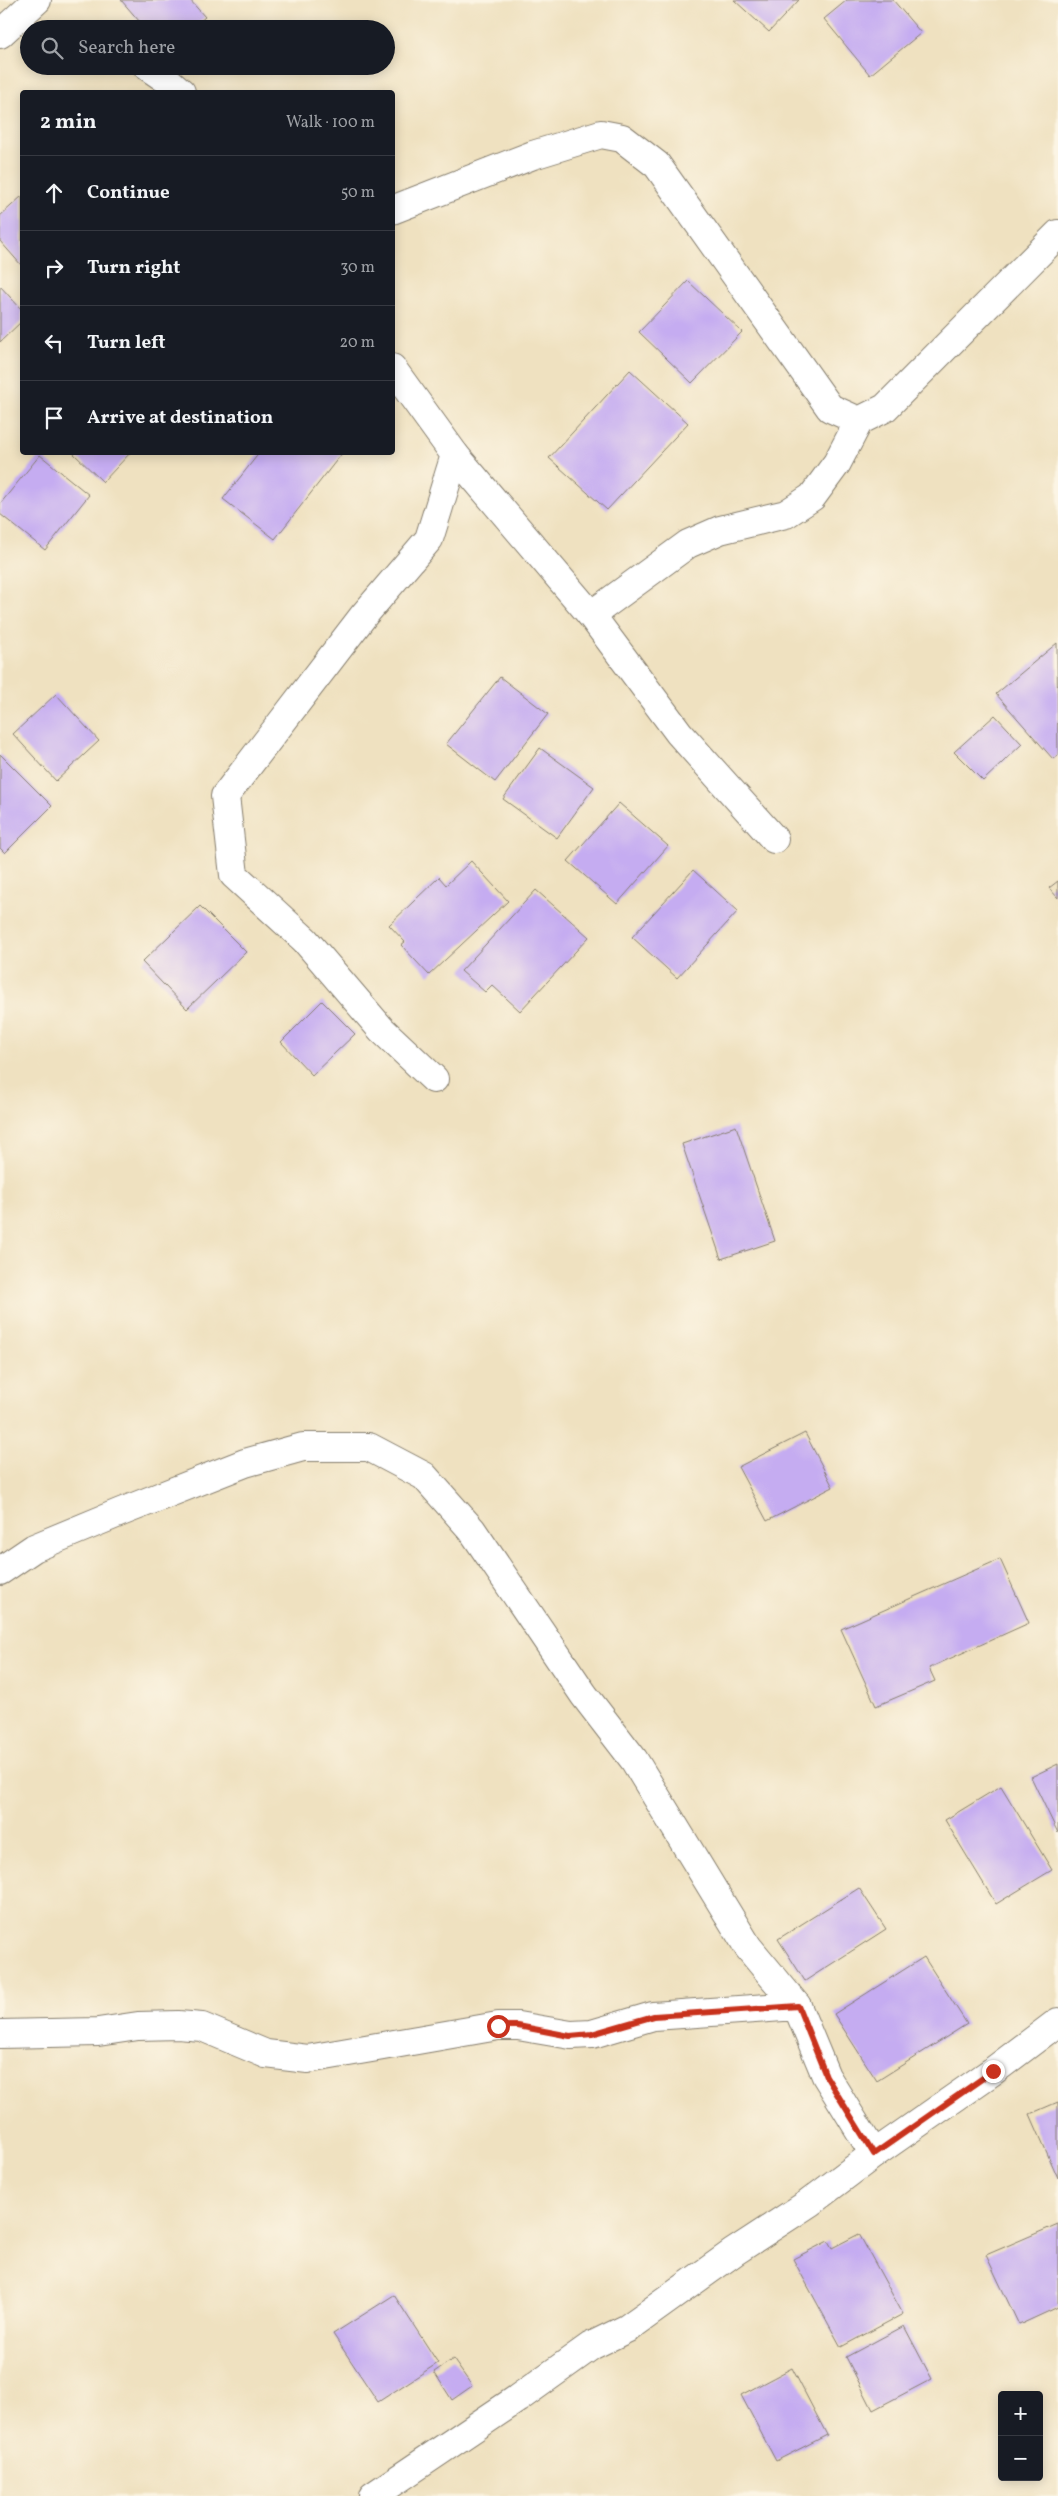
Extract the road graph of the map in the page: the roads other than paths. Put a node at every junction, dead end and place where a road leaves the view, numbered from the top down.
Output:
1 (37, 0) edge
2 (8, 31) edge
3 (160, 75) edge
4 (179, 90) edge
5 (395, 209) edge
6 (1058, 234) edge
7 (395, 372) edge
8 (858, 421) junction
9 (455, 456) junction
10 (591, 616) junction
11 (774, 839) dead end
12 (434, 1079) dead end
13 (0, 1570) edge
14 (798, 2006) junction
15 (1058, 2022) edge
16 (0, 2034) edge
17 (874, 2154) junction
18 (373, 2496) edge

1 - 2 street
3 - 4 street
5 - 8 street
6 - 8 street
7 - 9 street
8 - 10 street
9 - 10 street
9 - 12 street
10 - 11 street
13 - 14 street
14 - 16 street
14 - 17 street
15 - 17 street
17 - 18 street

